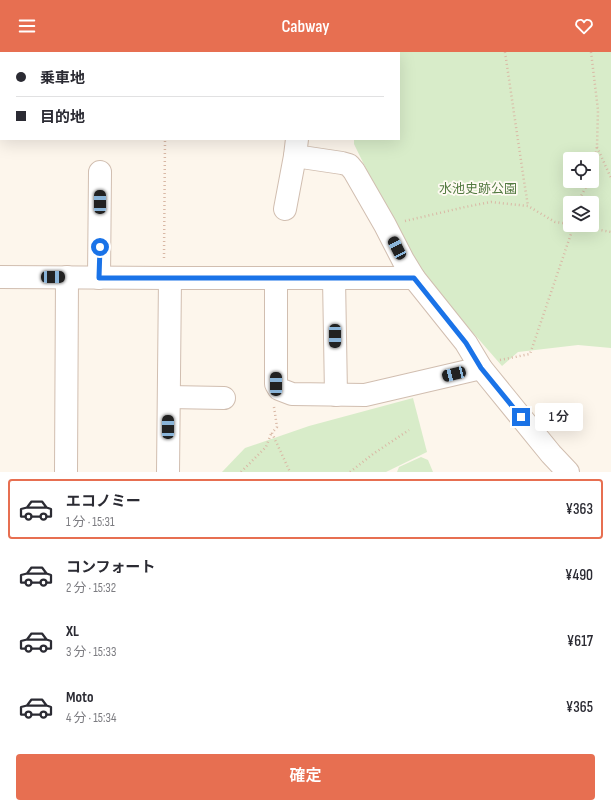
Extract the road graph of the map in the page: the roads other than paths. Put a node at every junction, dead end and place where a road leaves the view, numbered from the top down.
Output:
1 (296, 148) edge
2 (100, 172) dead end
3 (285, 209) dead end
4 (0, 277) edge
5 (67, 277) junction
6 (99, 278) junction
7 (167, 278) junction
8 (276, 278) junction
9 (334, 278) junction
10 (414, 278) junction
11 (481, 368) junction
12 (336, 395) junction
13 (168, 397) junction
14 (224, 398) dead end
15 (66, 472) edge
16 (168, 472) edge
17 (568, 472) edge

1 - 3 street
1 - 10 street
2 - 6 street
4 - 5 street
5 - 6 street
5 - 15 street
6 - 7 street
7 - 8 street
7 - 13 street
8 - 9 street
8 - 12 street
9 - 10 street
9 - 12 street
10 - 11 street
11 - 12 street
11 - 17 street
13 - 14 street
13 - 16 street

